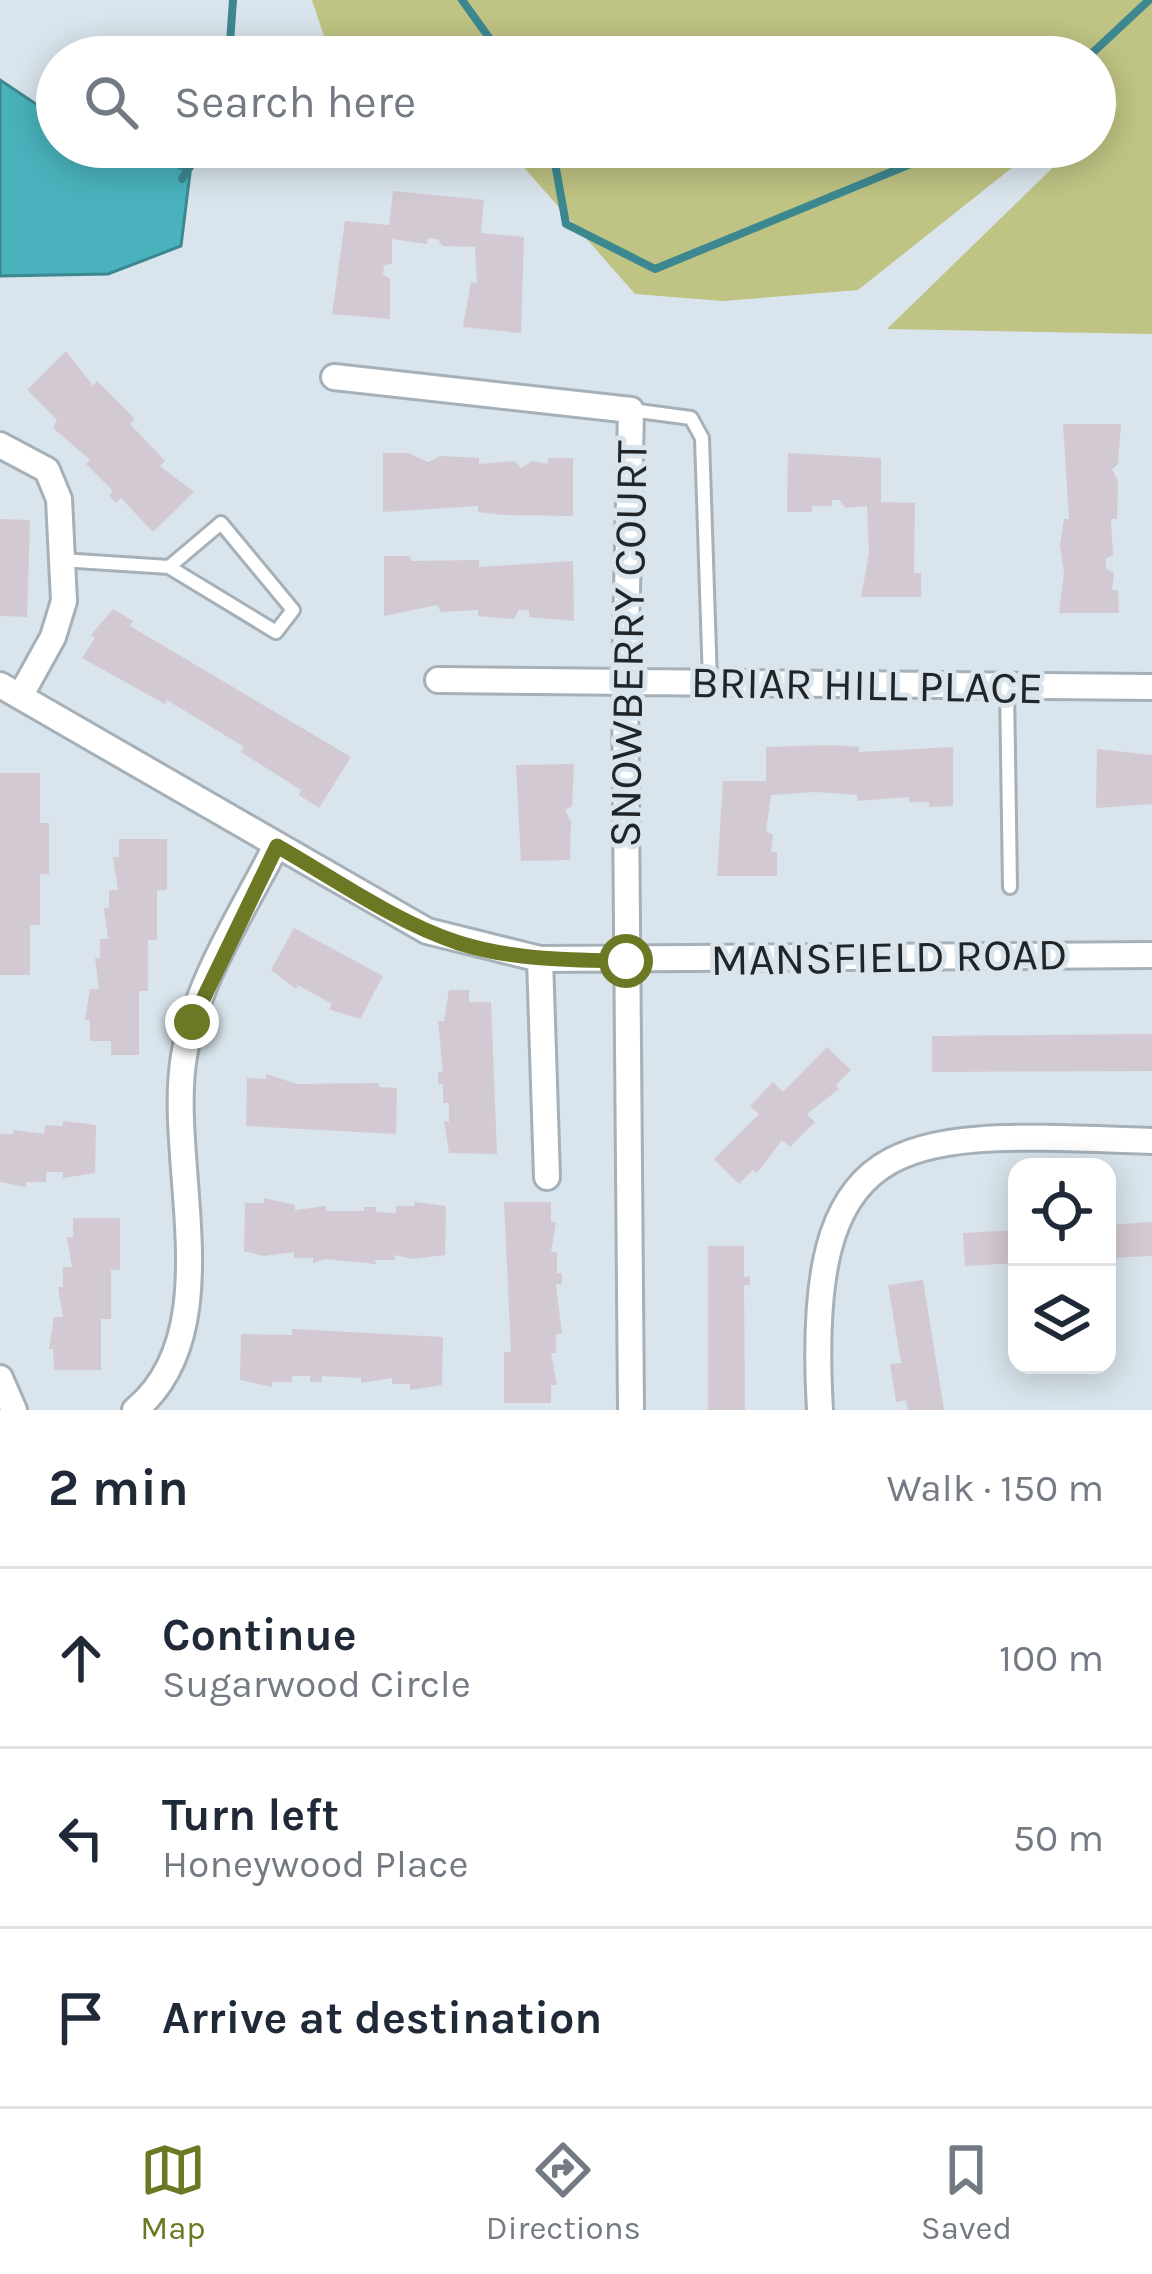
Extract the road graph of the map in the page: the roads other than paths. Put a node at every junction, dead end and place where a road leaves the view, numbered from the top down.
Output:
1 (334, 377) dead end
2 (631, 410) junction
3 (0, 445) edge
4 (61, 560) junction
5 (169, 567) junction
6 (438, 680) dead end
7 (625, 682) junction
8 (710, 682) junction
9 (1152, 686) edge
10 (1006, 688) junction
11 (11, 689) edge
12 (277, 846) junction
13 (1010, 887) dead end
14 (1152, 955) edge
15 (540, 959) junction
16 (626, 961) junction
17 (1152, 1141) edge
18 (548, 1178) dead end
19 (0, 1378) edge
20 (14, 1410) edge
21 (135, 1410) edge
22 (631, 1410) edge
23 (820, 1410) edge

1 - 2 street, SNOWBERRY COURT
2 - 7 street, SNOWBERRY COURT
2 - 8 lane
3 - 4 street
4 - 5 lane
4 - 11 street
5 - 5 lane
6 - 7 street, BRIAR HILL PLACE
7 - 8 street, BRIAR HILL PLACE
7 - 16 street, SNOWBERRY COURT
8 - 10 street, BRIAR HILL PLACE
9 - 10 street, BRIAR HILL PLACE
10 - 13 lane
11 - 12 street, MANSFIELD ROAD
12 - 15 street, MANSFIELD ROAD
12 - 21 street
14 - 16 street, MANSFIELD ROAD
15 - 16 street, MANSFIELD ROAD
15 - 18 street
16 - 22 street, SNOWBERRY COURT
17 - 23 street
19 - 20 street

